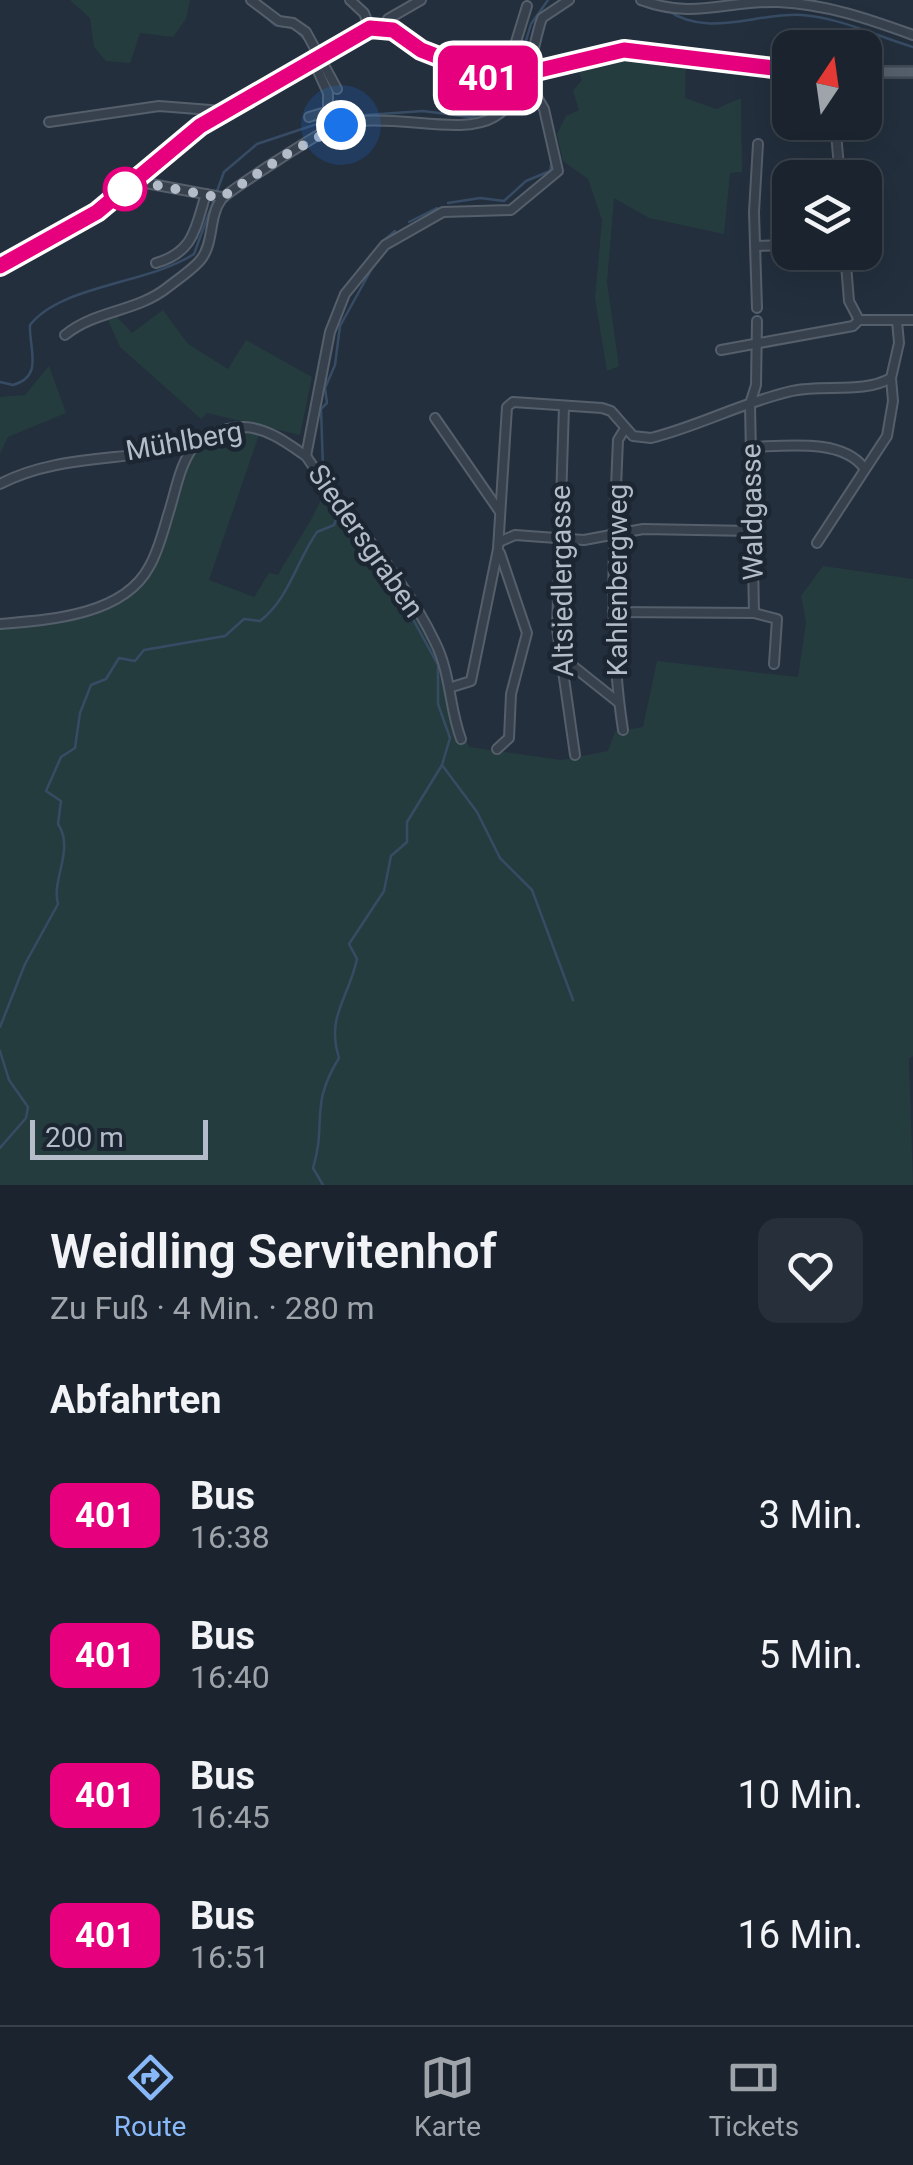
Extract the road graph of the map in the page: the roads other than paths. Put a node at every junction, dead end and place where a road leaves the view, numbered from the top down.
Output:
1 (251, 0) edge
2 (350, 0) edge
3 (421, 0) edge
4 (569, 0) edge
5 (641, 0) edge
6 (665, 0) edge
7 (740, 4) edge
8 (528, 6) dead end
9 (686, 9) junction
10 (383, 27) junction
11 (370, 28) junction
12 (913, 35) edge
13 (316, 56) junction
14 (772, 68) edge
15 (882, 72) edge
16 (913, 72) edge
17 (525, 76) junction
18 (506, 80) junction
19 (337, 89) dead end
20 (224, 111) junction
21 (309, 118) dead end
22 (327, 120) junction
23 (49, 122) dead end
24 (758, 144) dead end
25 (135, 181) junction
26 (213, 196) junction
27 (757, 246) junction
28 (772, 246) edge
29 (156, 263) dead end
30 (0, 266) edge
31 (847, 270) edge
32 (757, 308) dead end
33 (757, 320) dead end
34 (859, 320) junction
35 (897, 320) junction
36 (913, 320) edge
37 (65, 335) dead end
38 (757, 342) junction
39 (722, 350) dead end
40 (891, 378) junction
41 (750, 404) junction
42 (564, 406) junction
43 (435, 418) dead end
44 (624, 430) junction
45 (199, 439) junction
46 (751, 447) junction
47 (306, 456) junction
48 (864, 468) junction
49 (0, 484) edge
50 (500, 516) junction
51 (752, 532) junction
52 (516, 535) junction
53 (558, 538) junction
54 (612, 538) junction
55 (816, 543) dead end
56 (499, 545) junction
57 (612, 612) junction
58 (754, 613) junction
59 (0, 624) edge
60 (558, 655) junction
61 (774, 664) dead end
62 (452, 687) junction
63 (618, 702) junction
64 (623, 730) dead end
65 (461, 739) dead end
66 (497, 750) dead end
67 (575, 755) dead end

1 - 13 street
2 - 11 street
3 - 10 street
4 - 17 street
5 - 9 street
6 - 9 street
7 - 9 street
7 - 12 street
8 - 18 street
10 - 11 main road
10 - 18 main road
11 - 13 main road
13 - 19 street
13 - 20 main road
13 - 22 street
14 - 17 main road
15 - 16 main road
17 - 18 main road
17 - 22 street
17 - 47 street
20 - 23 street
20 - 25 main road
21 - 22 street
22 - 26 street
24 - 27 street
25 - 26 street
25 - 30 main road
26 - 29 street
26 - 37 street
27 - 28 street
27 - 32 street
31 - 34 street
33 - 38 street, Waldgasse
34 - 35 street
34 - 38 street
35 - 36 street
35 - 40 street
38 - 39 street
38 - 41 street, Waldgasse
40 - 41 street
40 - 48 street
41 - 44 street
41 - 46 street, Waldgasse
42 - 44 street
42 - 50 street
42 - 53 street, Altsiedlergasse
43 - 50 street
44 - 54 street, Kahlenbergweg
45 - 47 street, Mühlberg
45 - 49 street, Mühlberg
45 - 59 street
46 - 48 street
46 - 51 street, Waldgasse
47 - 62 street, Siedersgraben
48 - 55 street
50 - 52 street
50 - 56 street
51 - 54 street
51 - 58 street, Waldgasse
52 - 53 street
52 - 56 street
53 - 54 street
53 - 60 street, Altsiedlergasse
54 - 57 street, Kahlenbergweg
56 - 62 street
56 - 66 street
57 - 58 street
57 - 63 street, Kahlenbergweg
58 - 61 street, Waldgasse
60 - 63 street
60 - 67 street, Altsiedlergasse
62 - 65 street, Siedersgraben
63 - 64 street, Kahlenbergweg

